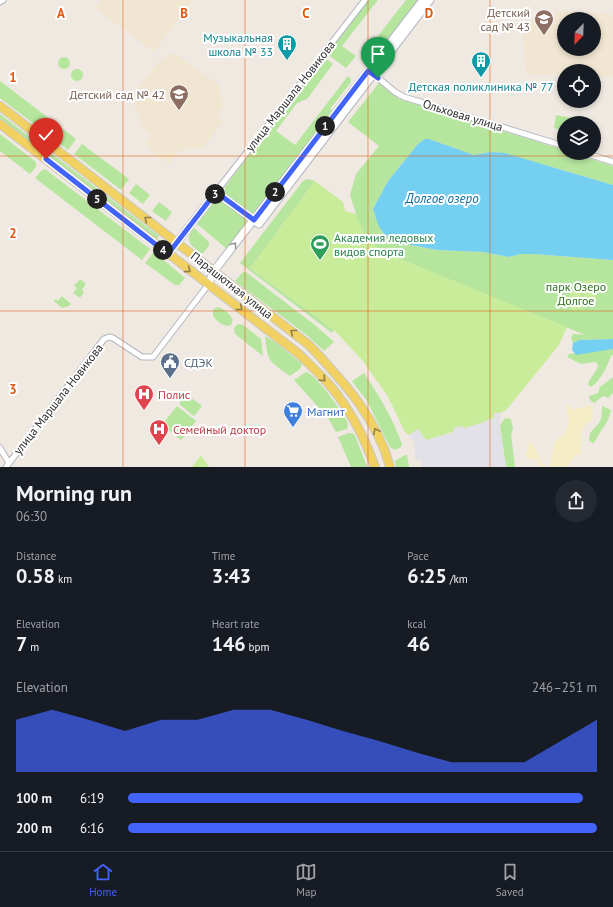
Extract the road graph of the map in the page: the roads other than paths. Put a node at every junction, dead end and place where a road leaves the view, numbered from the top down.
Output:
1 (3, 0) edge
2 (364, 0) edge
3 (423, 0) edge
4 (430, 0) edge
5 (0, 2) edge
6 (371, 72) junction
7 (0, 106) edge
8 (0, 124) edge
9 (557, 144) edge
10 (601, 158) edge
11 (613, 162) edge
12 (216, 192) junction
13 (256, 222) junction
14 (178, 242) junction
15 (168, 254) junction
16 (214, 271) junction
17 (208, 285) junction
18 (0, 448) edge
19 (7, 465) edge
20 (376, 467) edge
21 (390, 467) edge

1 - 5 street
2 - 12 street, улица Маршала Новикова
3 - 6 street, улица Маршала Новикова
4 - 6 street, улица Маршала Новикова
6 - 9 street, Ольховая улица
6 - 13 street, улица Маршала Новикова
14 -> 7 main road, Парашютная улица
8 - 15 main road, Парашютная улица
10 - 11 street
12 - 13 street
12 - 14 street, улица Маршала Новикова
16 -> 13 street, улица Маршала Новикова
14 - 15 street, улица Маршала Новикова
14 - 16 main road, Парашютная улица
15 -> 17 main road, Парашютная улица
16 - 17 street, улица Маршала Новикова
21 -> 16 main road, Парашютная улица
17 - 19 street, улица Маршала Новикова
17 -> 20 main road, Парашютная улица
18 - 19 street

